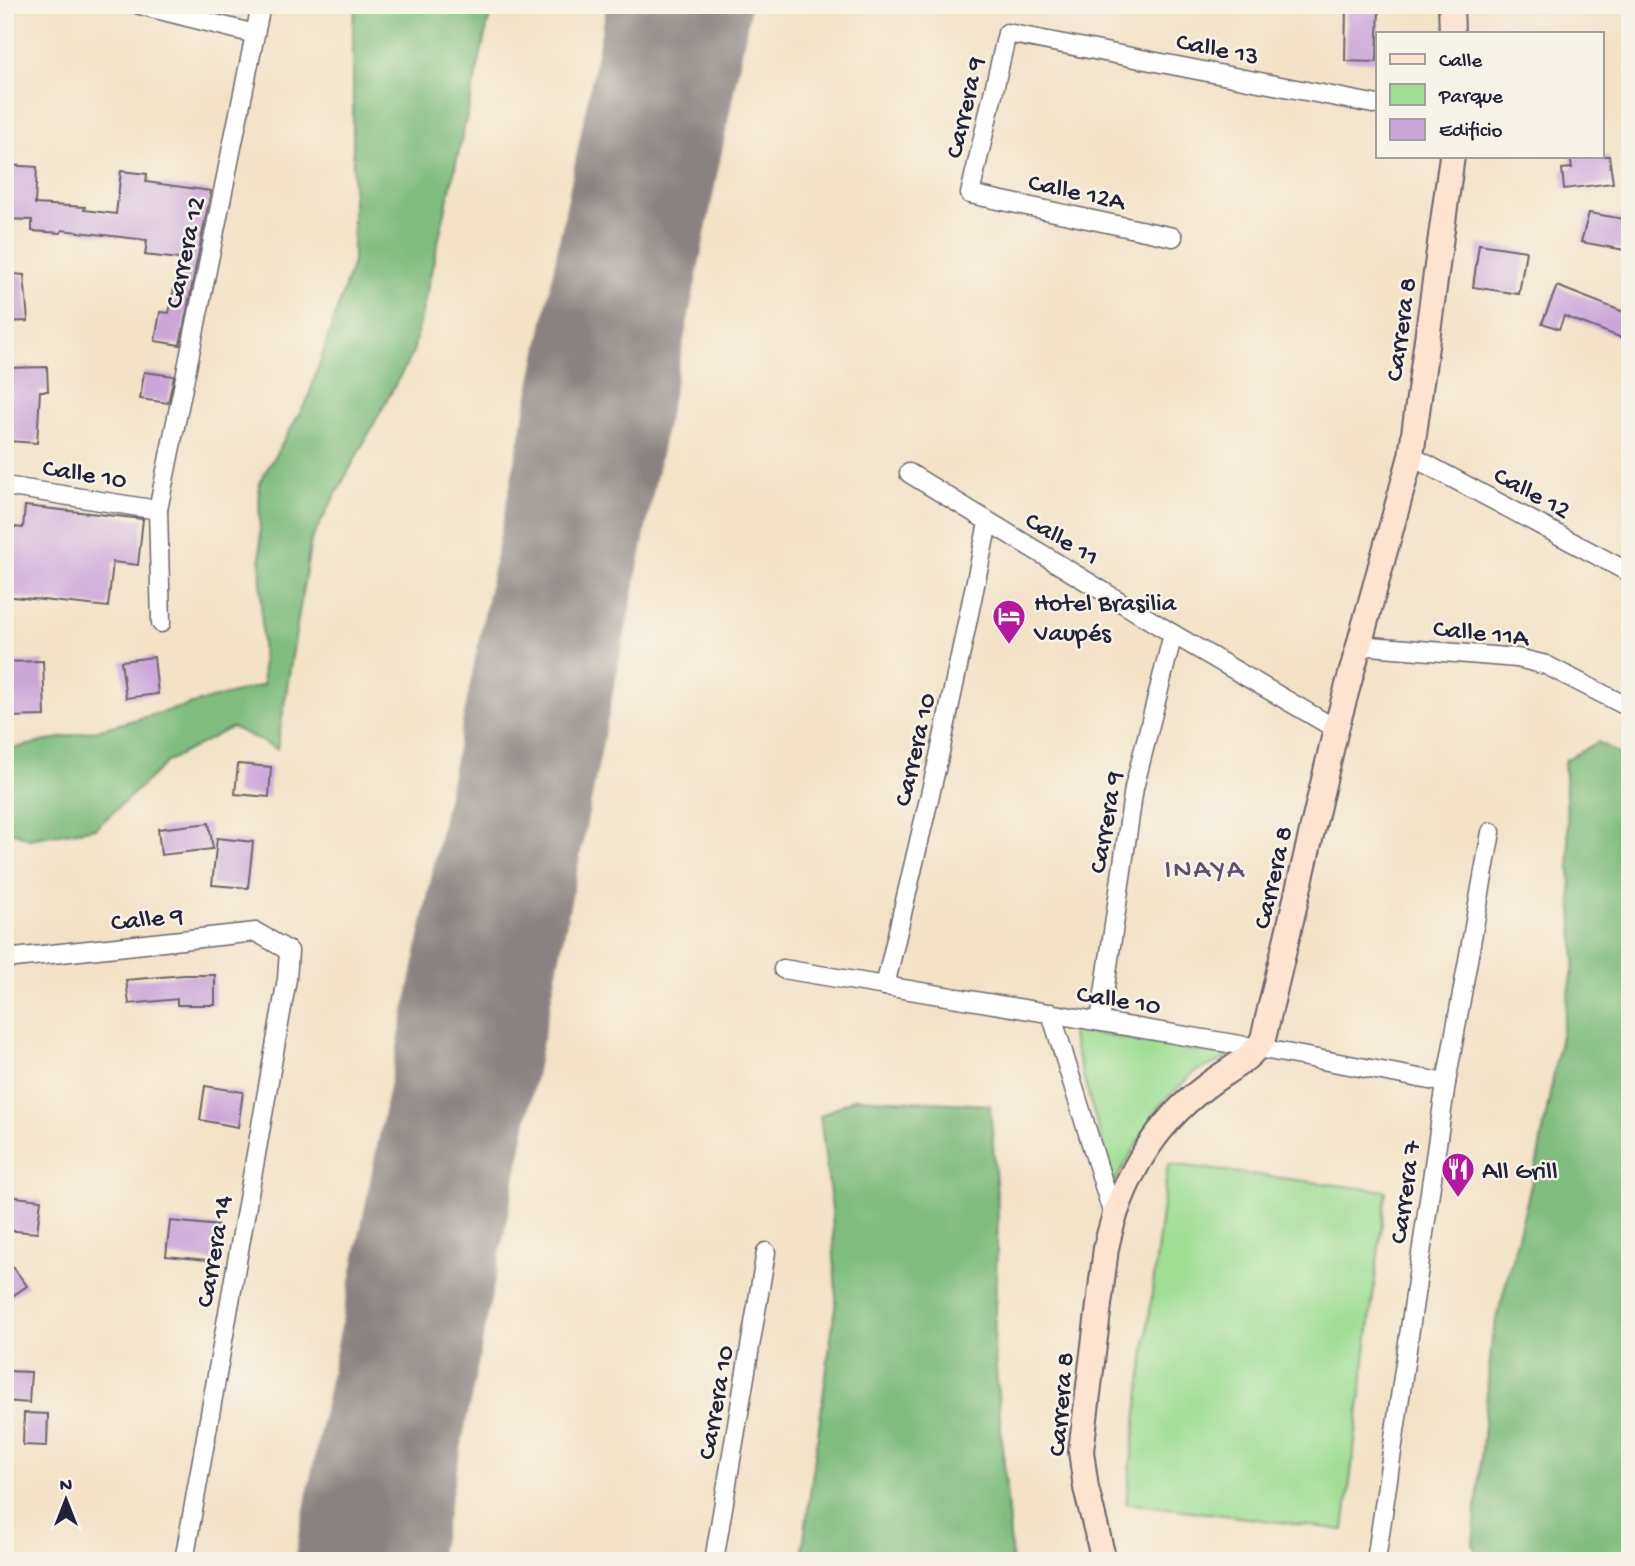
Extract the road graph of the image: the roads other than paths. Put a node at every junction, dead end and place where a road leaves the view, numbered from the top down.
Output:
1 (140, 5) edge
2 (261, 5) edge
3 (1451, 5) edge
4 (1452, 32) edge
5 (1007, 33) joint
6 (255, 34) junction
7 (1376, 105) edge
8 (1452, 158) edge
9 (970, 194) joint
10 (1173, 237) dead end
11 (1411, 456) junction
12 (909, 473) dead end
13 (5, 486) edge
14 (158, 510) junction
15 (988, 523) junction
16 (1630, 573) edge
17 (161, 623) dead end
18 (1173, 634) junction
19 (1359, 646) junction
20 (1630, 708) edge
21 (1336, 729) junction
22 (1491, 832) dead end
23 (289, 951) joint
24 (5, 959) edge
25 (783, 969) dead end
26 (885, 986) junction
27 (1051, 1013) junction
28 (1100, 1021) junction
29 (1258, 1048) junction
30 (1446, 1083) junction
31 (1113, 1215) junction
32 (766, 1252) dead end
33 (184, 1561) edge
34 (714, 1561) edge
35 (1104, 1561) edge
36 (1376, 1561) edge

1 - 6 street
2 - 6 street, Carrera 12
3 - 4 street
5 - 7 street, Calle 13
5 - 9 street, Carrera 9
6 - 14 street, Carrera 12
8 - 11 street, Carrera 8
9 - 10 street, Calle 12A
11 - 16 street, Calle 12
11 - 19 street, Carrera 8
12 - 15 street, Calle 11
13 - 14 street, Calle 10
14 - 17 street, Carrera 12
15 - 18 street, Calle 11
15 - 26 street, Carrera 10
18 - 21 street, Calle 11
18 - 28 street, Carrera 9
19 - 20 street, Calle 11A
19 - 21 street, Carrera 8
21 - 29 street, Carrera 8
22 - 30 street, Carrera 7
23 - 24 street, Calle 9
23 - 33 street, Carrera 14
25 - 26 street, Calle 10
26 - 27 street, Calle 10
27 - 28 street, Calle 10
27 - 31 street
28 - 29 street, Calle 10
29 - 30 street, Calle 10
29 - 31 street, Carrera 8
30 - 36 street, Carrera 7
31 - 35 street, Carrera 8
32 - 34 street, Carrera 10

